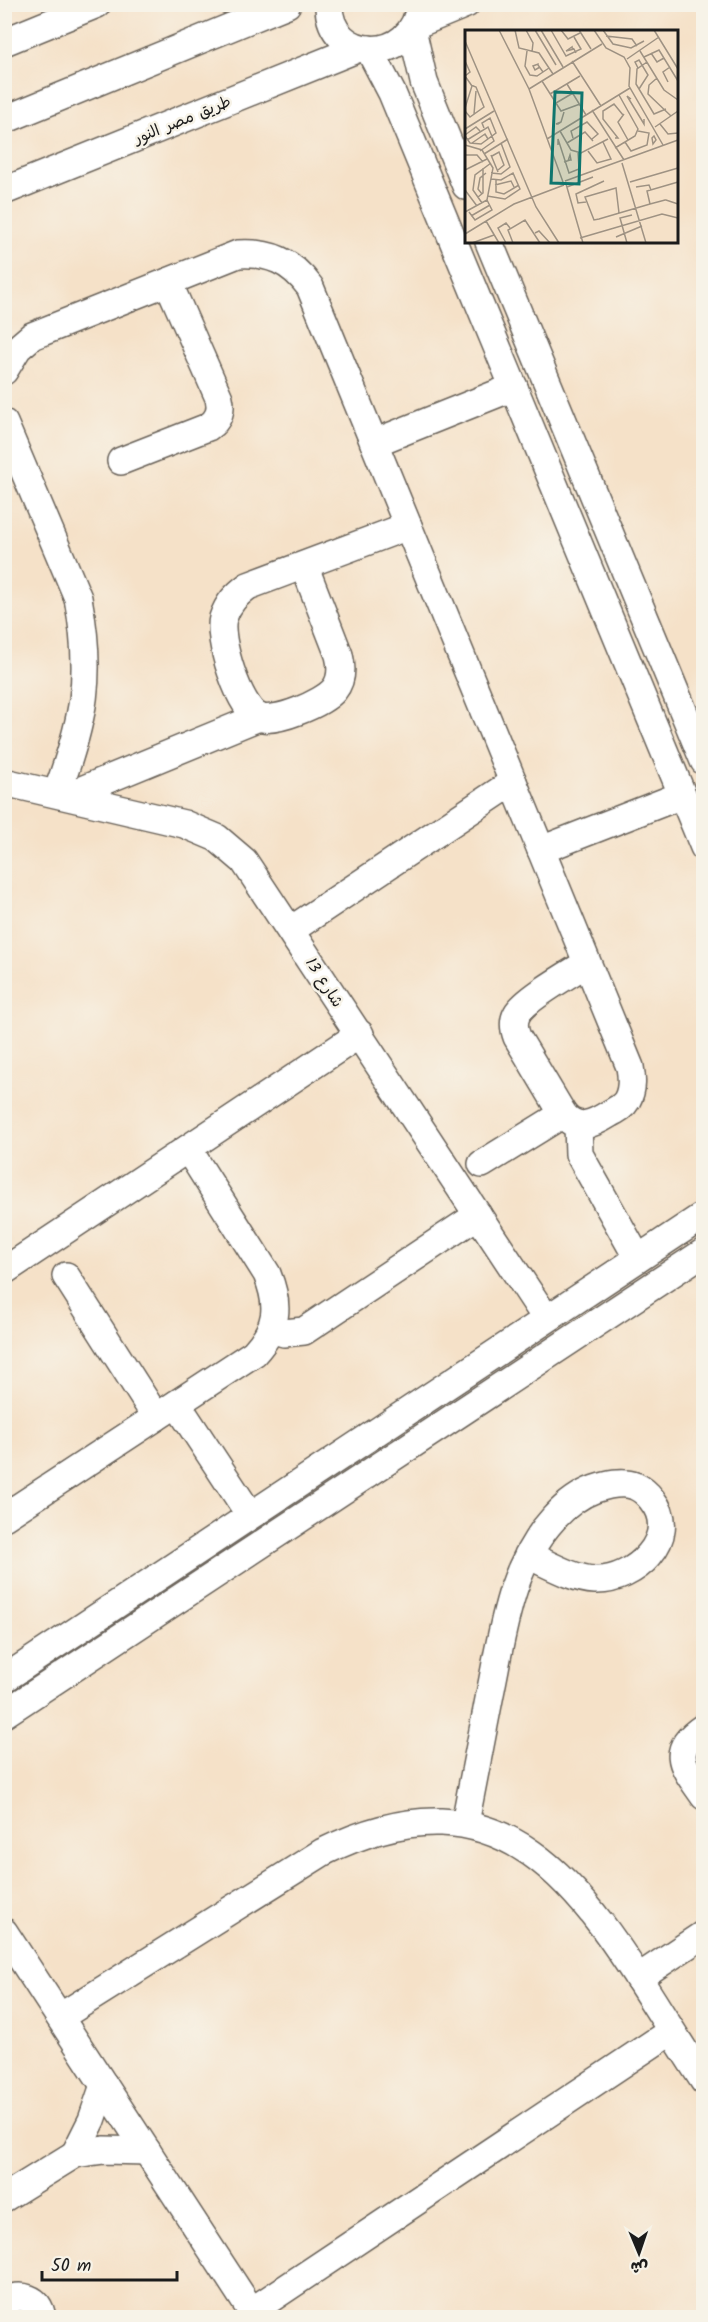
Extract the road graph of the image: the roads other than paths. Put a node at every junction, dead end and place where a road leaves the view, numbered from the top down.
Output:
1 (97, 4) edge
2 (287, 4) edge
3 (329, 4) edge
4 (466, 4) edge
5 (416, 19) edge
6 (4, 42) edge
7 (364, 49) junction
8 (424, 82) junction
9 (392, 93) junction
10 (4, 120) edge
11 (465, 184) edge
12 (4, 191) edge
13 (489, 243) edge
14 (168, 282) junction
15 (4, 371) edge
16 (514, 387) junction
17 (4, 423) edge
18 (374, 443) junction
19 (121, 461) dead end
20 (408, 526) junction
21 (304, 565) junction
22 (259, 717) junction
23 (704, 761) edge
24 (4, 782) edge
25 (513, 782) junction
26 (62, 795) junction
27 (682, 795) junction
28 (704, 847) edge
29 (541, 850) junction
30 (291, 930) junction
31 (587, 963) junction
32 (360, 1034) junction
33 (570, 1120) junction
34 (188, 1149) junction
35 (456, 1182) junction
36 (478, 1215) junction
37 (704, 1215) edge
38 (45, 1244) junction
39 (704, 1252) edge
40 (637, 1257) junction
41 (4, 1271) edge
42 (546, 1318) junction
43 (271, 1329) junction
44 (167, 1411) junction
45 (250, 1515) junction
46 (4, 1517) edge
47 (528, 1555) junction
48 (4, 1679) edge
49 (4, 1714) edge
50 (704, 1726) edge
51 (693, 1754) edge
52 (704, 1796) edge
53 (465, 1823) junction
54 (4, 1932) edge
55 (704, 1934) edge
56 (638, 1978) junction
57 (60, 2017) junction
58 (670, 2032) junction
59 (704, 2081) edge
60 (104, 2085) junction
61 (147, 2151) junction
62 (75, 2154) junction
63 (4, 2198) edge
64 (4, 2301) edge
65 (254, 2314) edge
66 (42, 2318) edge

1 - 6 street
2 - 10 street
3 - 7 street
4 - 5 street
5 - 7 street, طريق مصر النور
5 - 8 street
7 - 9 street
7 - 12 street, طريق مصر النور
8 - 9 street
8 - 11 street
9 - 16 street
13 - 23 street
14 - 15 street
14 - 18 street
14 - 19 street
16 - 18 street
16 - 27 street
17 - 26 street
18 - 20 street
20 - 21 street
20 - 25 street
21 - 22 street
21 - 22 street
22 - 26 street
24 - 26 street, شارع 13
25 - 29 street
25 - 30 street
26 - 30 street, شارع 13
27 - 28 street
27 - 29 street
29 - 31 street
30 - 32 street, شارع 13
31 - 33 street
31 - 33 street
32 - 34 street
32 - 35 street, شارع 13
33 - 35 street
33 - 40 street
34 - 38 street
34 - 43 street
35 - 36 street, شارع 13
36 - 42 street, شارع 13
36 - 43 street
37 - 40 street
38 - 41 street
38 - 44 street
39 - 49 street
40 - 42 street
42 - 45 street
43 - 44 street
44 - 45 street
44 - 46 street
45 - 48 street
47 - 47 street
47 - 53 street
50 - 51 street
51 - 52 street
53 - 56 street
53 - 57 street
54 - 57 street
55 - 56 street
56 - 58 street
57 - 60 street
58 - 59 street
58 - 65 street
60 - 61 street
60 - 62 street
61 - 62 street
61 - 65 street
62 - 63 street
64 - 66 street

